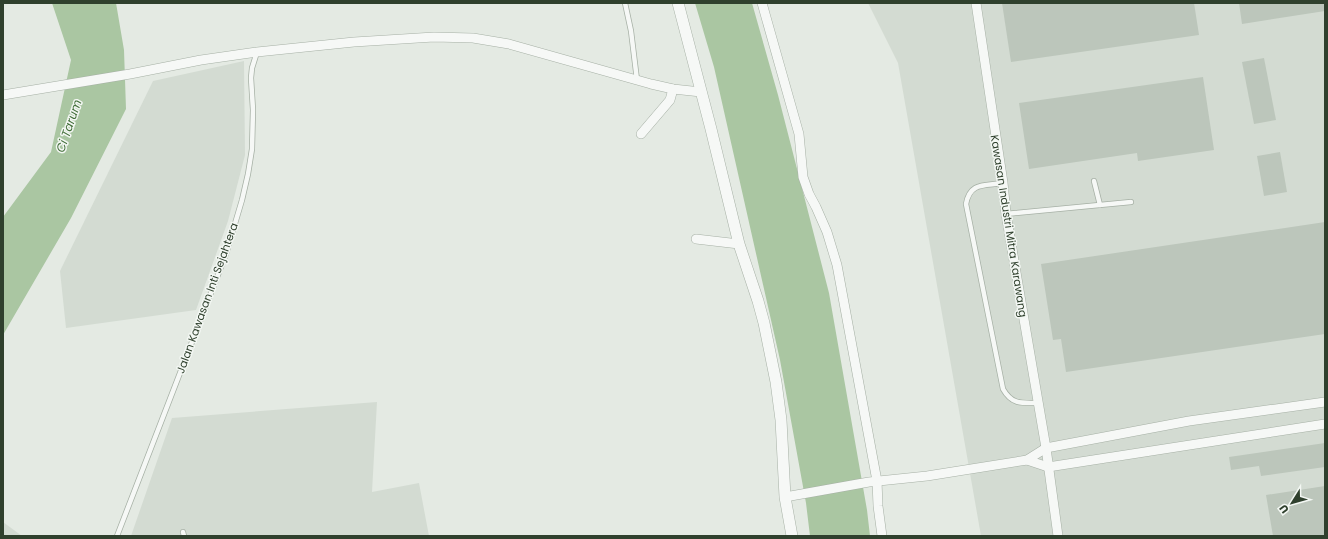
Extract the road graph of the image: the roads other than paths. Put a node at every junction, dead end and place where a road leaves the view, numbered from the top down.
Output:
1 (625, 3) edge
2 (678, 3) edge
3 (762, 3) edge
4 (976, 3) edge
5 (257, 52) junction
6 (637, 80) junction
7 (673, 89) junction
8 (701, 92) junction
9 (3, 95) edge
10 (641, 134) dead end
11 (1094, 181) dead end
12 (1003, 183) junction
13 (1132, 202) dead end
14 (1100, 205) junction
15 (1006, 214) junction
16 (696, 239) dead end
17 (738, 244) junction
18 (1325, 402) edge
19 (1038, 403) junction
20 (1325, 424) edge
21 (1046, 448) junction
22 (1027, 460) junction
23 (1048, 467) junction
24 (873, 482) junction
25 (784, 497) junction
26 (117, 536) edge
27 (792, 536) edge
28 (882, 536) edge
29 (1058, 536) edge

1 - 6 lane
2 - 8 street
3 - 24 street
4 - 12 street, Kawasan Industri Mitra Karawang
5 - 6 street
5 - 9 street
5 - 26 lane, Jalan Kawasan Inti Sejahtera
6 - 7 street
7 - 8 street
7 - 10 street
8 - 17 street
11 - 14 lane
12 - 15 street, Kawasan Industri Mitra Karawang
12 - 19 lane
13 - 14 lane
14 - 15 lane
15 - 19 street, Kawasan Industri Mitra Karawang
16 - 17 street
17 - 25 street
18 - 21 street
19 - 21 street, Kawasan Industri Mitra Karawang
20 - 23 street
21 - 22 street
21 - 23 street, Kawasan Industri Mitra Karawang
22 - 23 street
22 - 24 street
23 - 29 street, Kawasan Industri Mitra Karawang
24 - 25 street
24 - 28 street
25 - 27 street

